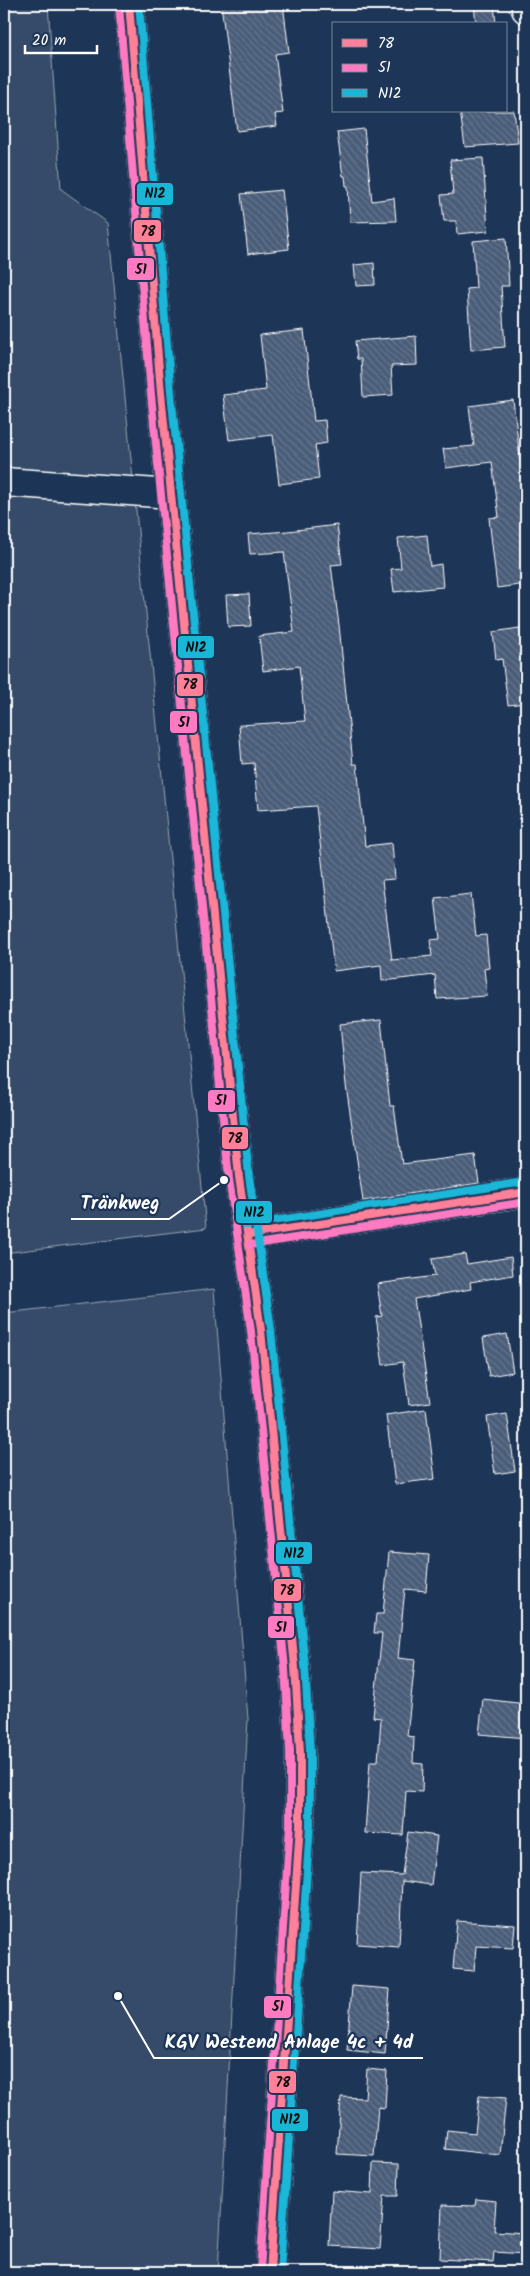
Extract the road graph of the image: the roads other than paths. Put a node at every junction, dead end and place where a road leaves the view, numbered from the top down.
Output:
1 (128, 4) edge
2 (526, 4) edge
3 (526, 9) edge
4 (4, 482) edge
5 (171, 494) junction
6 (526, 1192) edge
7 (248, 1235) junction
8 (270, 2272) edge

1 - 5 street
2 - 3 street
4 - 5 street
5 - 7 street
6 - 7 street
7 - 8 street

